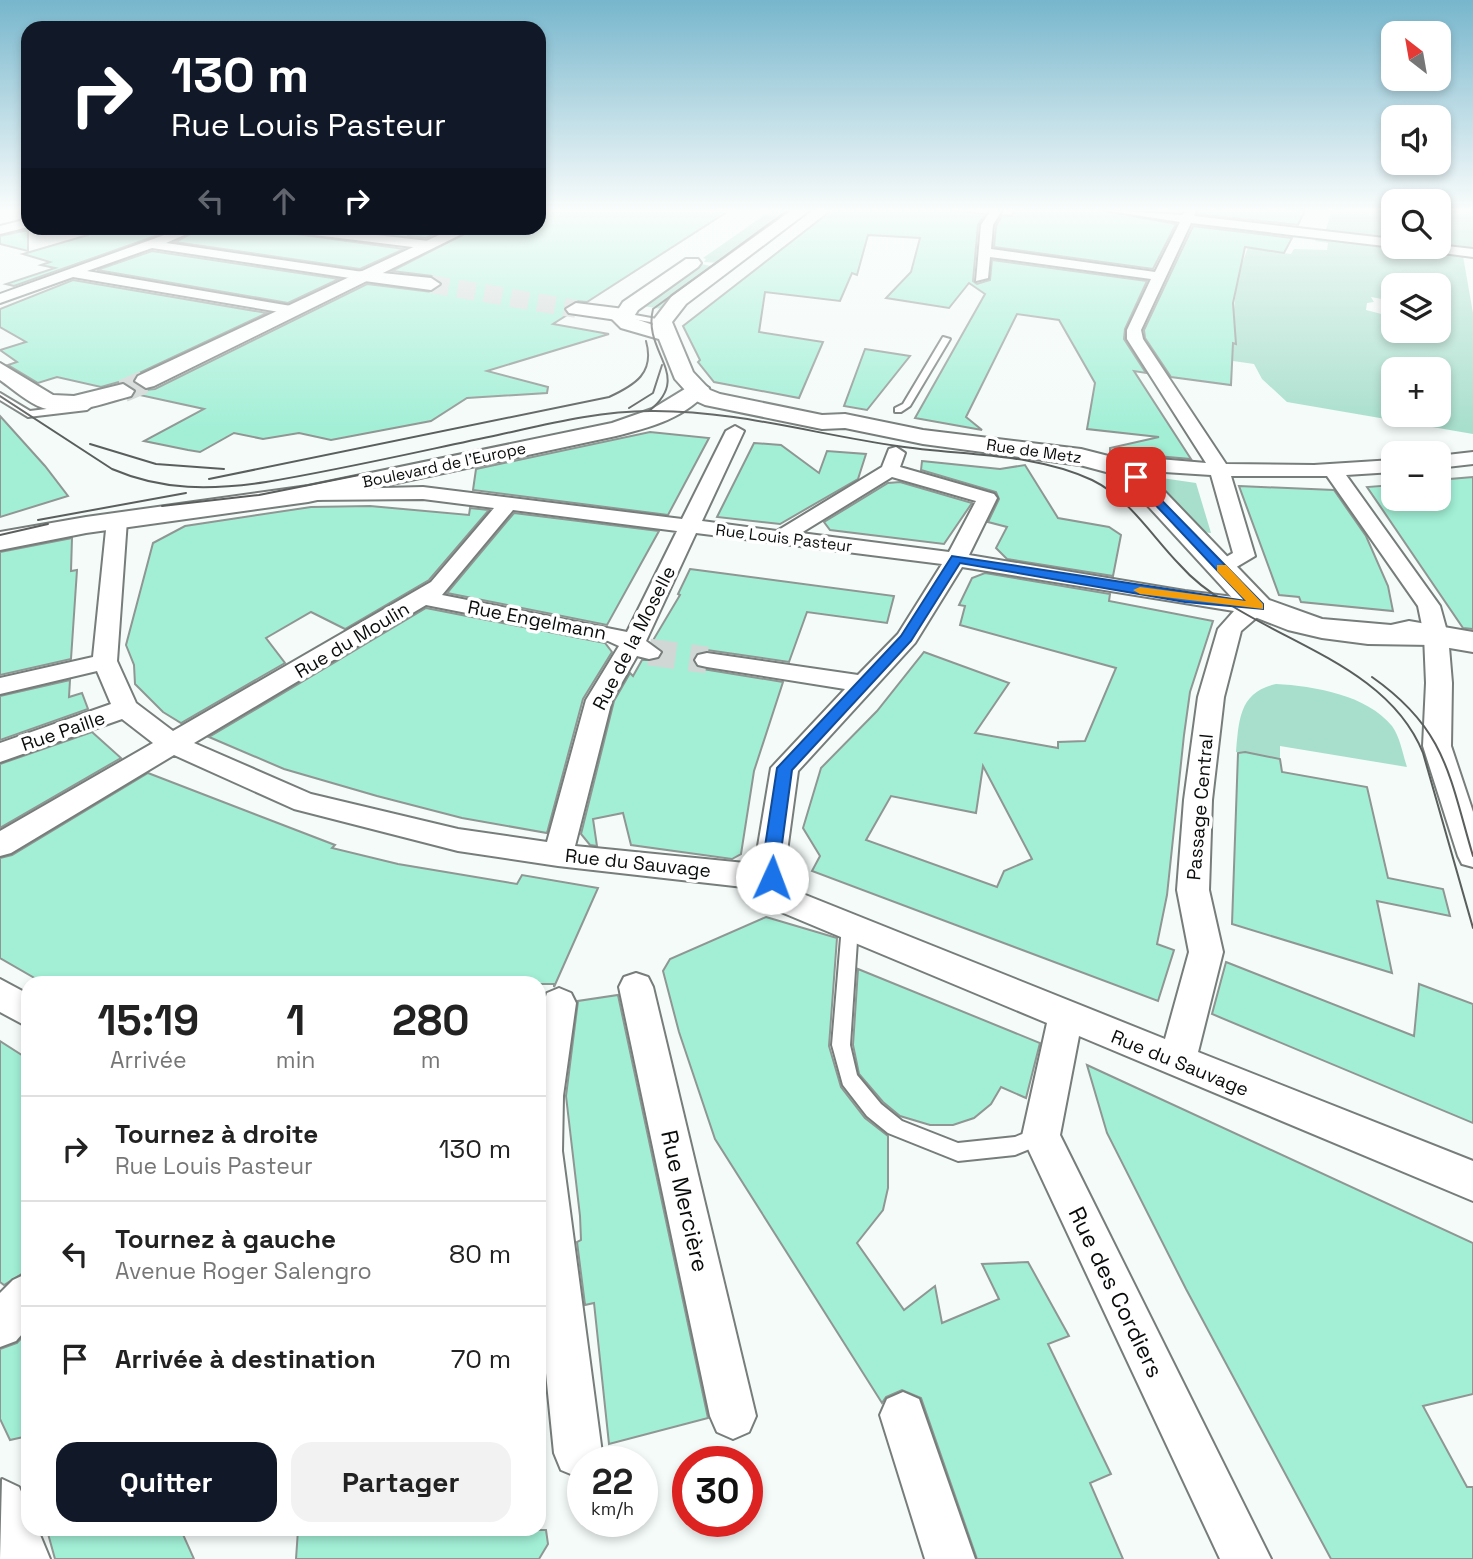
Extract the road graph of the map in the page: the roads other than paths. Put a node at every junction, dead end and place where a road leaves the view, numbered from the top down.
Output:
1 (46, 283) edge
2 (130, 283) edge
3 (349, 283) edge
4 (406, 283) edge
5 (664, 283) edge
6 (702, 283) edge
7 (1155, 283) edge
8 (427, 286) tunnel mouth
9 (0, 299) edge
10 (576, 309) tunnel mouth
11 (291, 310) junction
12 (624, 315) junction
13 (664, 329) junction
14 (946, 339) dead end
15 (0, 370) edge
16 (146, 381) tunnel mouth
17 (698, 388) junction
18 (119, 393) joint
19 (0, 396) edge
20 (898, 410) dead end
21 (735, 431) dead end
22 (1473, 458) edge
23 (1102, 461) junction
24 (1451, 461) edge
25 (1381, 467) edge
26 (1220, 468) junction
27 (1333, 471) junction
28 (308, 494) junction
29 (507, 505) junction
30 (117, 520) junction
31 (689, 526) junction
32 (779, 538) junction
33 (0, 541) edge
34 (956, 559) junction
35 (1220, 567) junction
36 (422, 598) junction
37 (1258, 607) junction
38 (1436, 635) junction
39 (1473, 642) edge
40 (641, 648) junction
41 (708, 660) tunnel mouth
42 (105, 661) junction
43 (864, 684) junction
44 (0, 686) edge
45 (125, 708) junction
46 (172, 744) junction
47 (1, 746) edge
48 (0, 845) edge
49 (558, 855) junction
50 (1473, 856) edge
51 (772, 878) junction
52 (850, 926) junction
53 (636, 987) dead end
54 (0, 994) edge
55 (559, 1003) dead end
56 (21, 1008) edge
57 (1066, 1016) junction
58 (1177, 1062) junction
59 (546, 1084) edge
60 (1041, 1136) junction
61 (1473, 1181) edge
62 (546, 1192) edge
63 (21, 1302) edge
64 (0, 1325) edge
65 (903, 1415) dead end
66 (733, 1416) dead end
67 (577, 1446) edge
68 (1, 1503) edge
69 (25, 1559) edge
70 (950, 1559) edge
71 (1246, 1559) edge

1 - 9 street
2 - 11 street
3 - 11 main road
4 - 8 main road
5 - 12 main road
6 - 13 main road
7 - 26 street
10 - 12 main road
11 - 16 main road
12 - 13 main road
13 - 17 main road
14 - 20 lane
15 - 18 main road
17 - 23 main road, Rue de Metz
17 - 28 main road, Boulevard de l'Europe
18 - 19 lane
21 - 31 street, Rue de la Moselle
22 - 24 street
23 - 26 street, Rue de Metz
23 - 35 main road
25 - 27 street, Rue de Metz
26 - 27 street, Rue de Metz
26 - 35 street
27 - 38 street
28 - 29 street, Rue Louis Pasteur
28 - 30 main road, Boulevard de l'Europe
29 - 31 street, Rue Louis Pasteur
29 - 36 street, Rue du Moulin
30 - 33 main road, Boulevard de l'Europe
30 - 42 street, Rue du Sauvage
31 - 32 street, Rue Louis Pasteur
31 - 40 street, Rue de la Moselle
32 - 34 street, Rue Louis Pasteur
32 - 34 street
34 - 37 street, Rue Louis Pasteur
34 - 43 street
35 - 37 main road
36 - 40 street, Rue Engelmann
36 - 46 street, Rue du Moulin
37 - 38 main road, Rue Louis Pasteur
37 - 58 street, Passage Central
38 - 39 main road, Rue Louis Pasteur
38 - 50 street
40 - 49 street, Rue de la Moselle
41 - 43 street
42 - 44 street
42 - 45 street, Rue du Sauvage
43 - 51 street
45 - 46 street, Rue du Sauvage
45 - 47 street, Rue Paille
46 - 48 street, Rue du Moulin
46 - 49 street, Rue du Sauvage
49 - 51 street, Rue du Sauvage
51 - 52 street, Rue du Sauvage
52 - 57 street, Rue du Sauvage
52 - 60 lane
53 - 66 street, Rue Mercière
54 - 56 street
55 - 59 street
57 - 58 street, Rue du Sauvage
57 - 60 street
58 - 61 street, Rue du Sauvage
60 - 71 street, Rue des Cordiers
62 - 67 street
63 - 64 street
65 - 70 street
68 - 69 street

